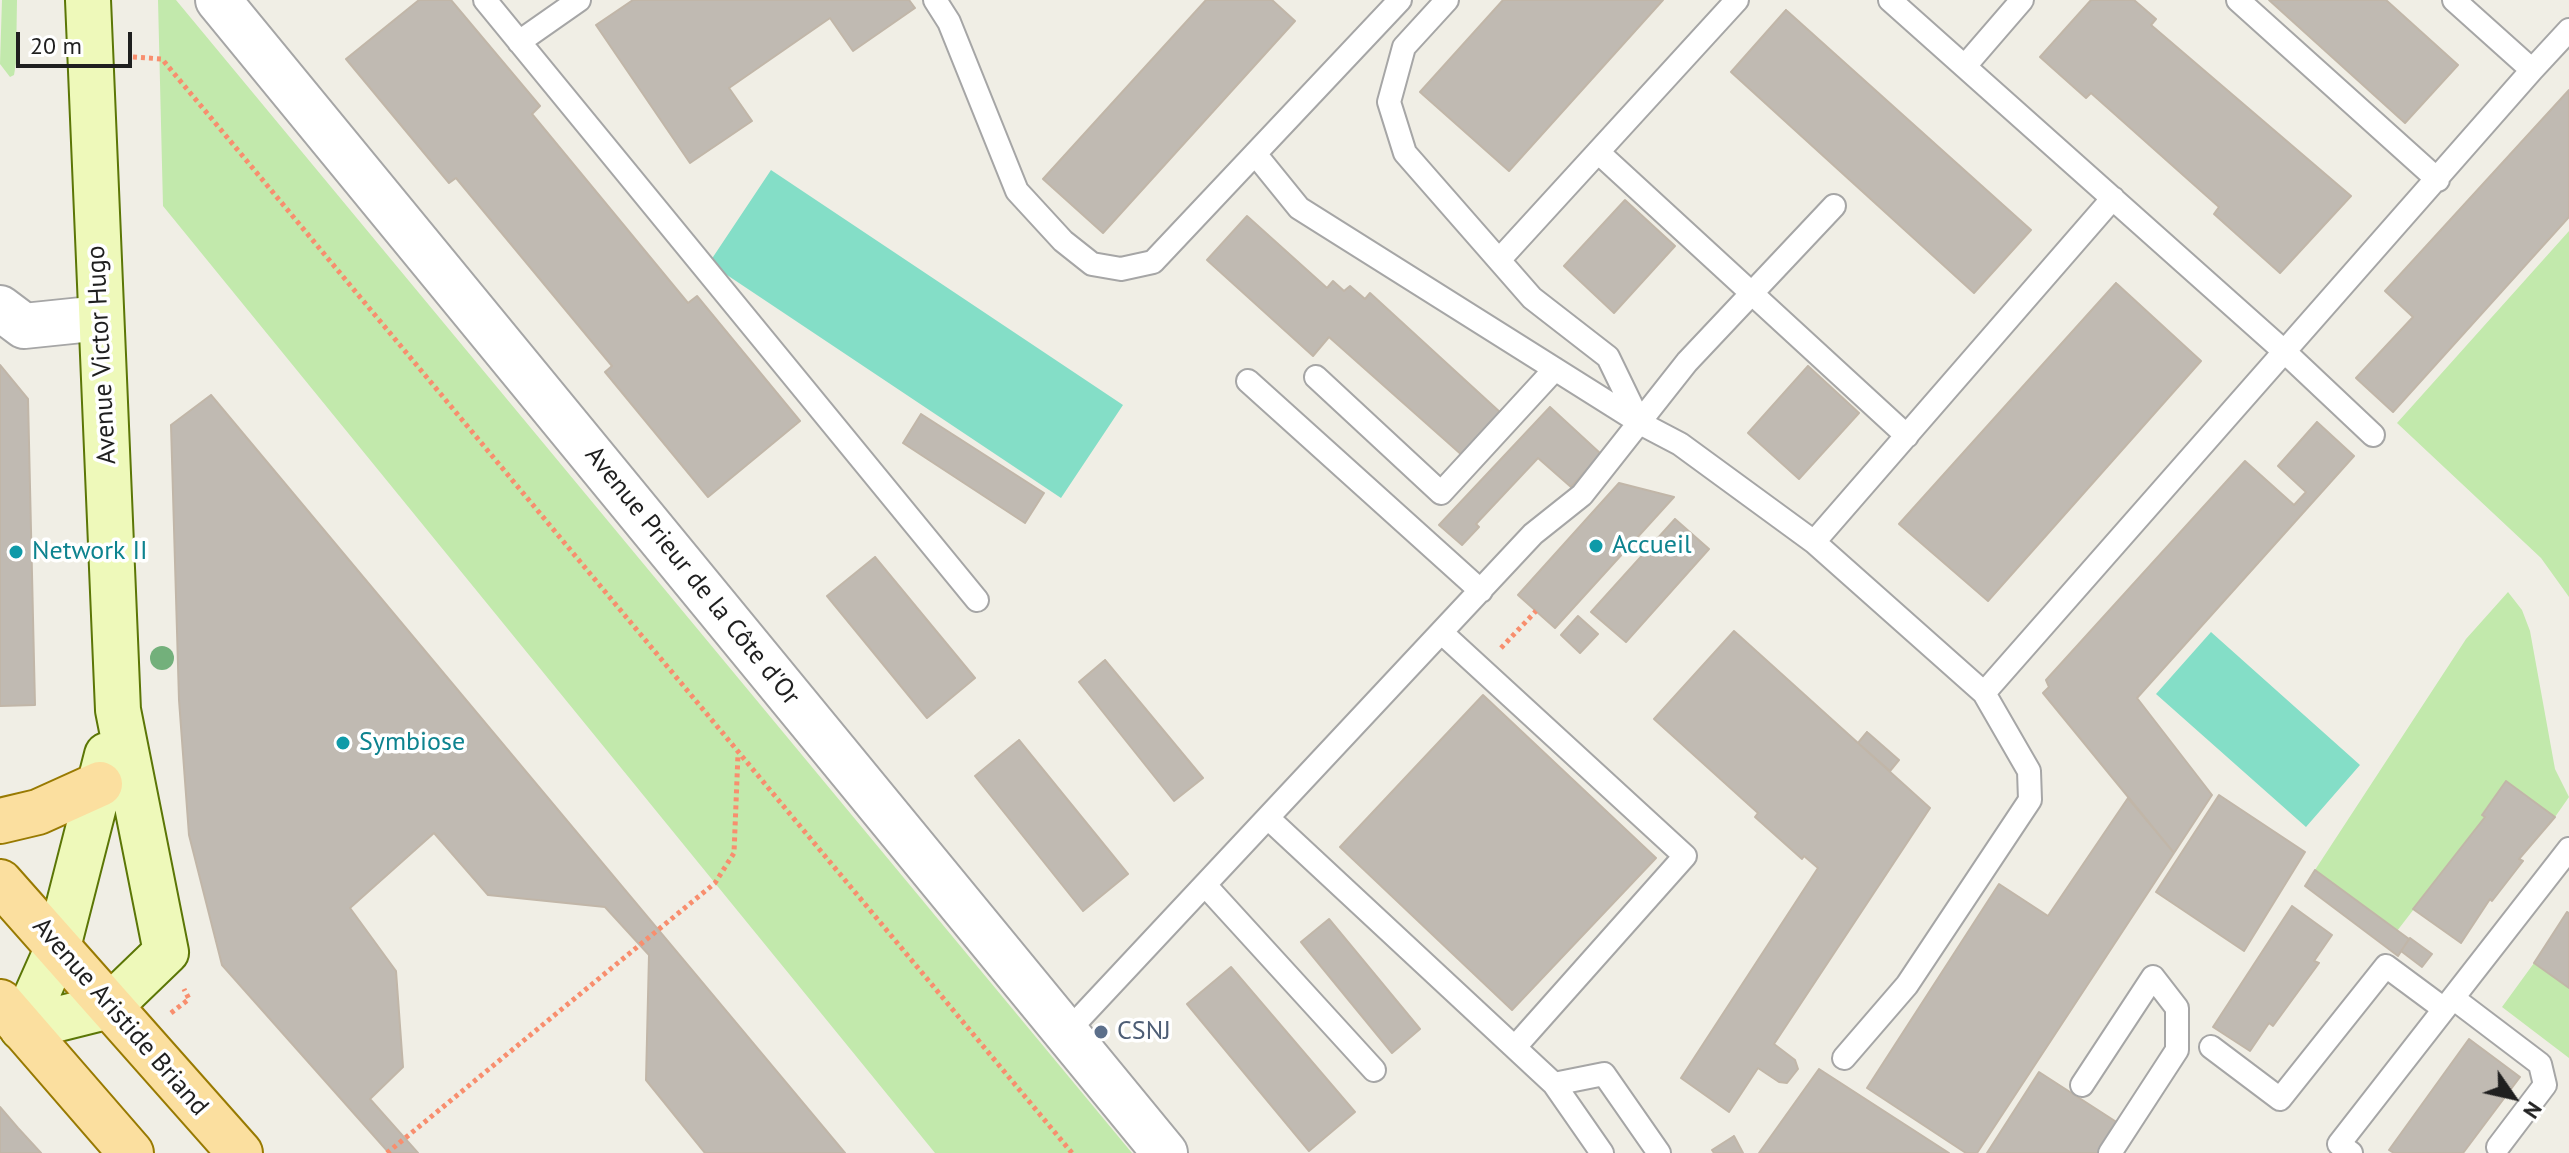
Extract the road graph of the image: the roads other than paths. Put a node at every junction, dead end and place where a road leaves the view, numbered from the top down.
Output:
1 (88, 0) edge
2 (218, 0) edge
3 (485, 0) edge
4 (579, 0) edge
5 (935, 0) edge
6 (1400, 0) edge
7 (1447, 0) edge
8 (1737, 0) edge
9 (1890, 0) edge
10 (2022, 0) edge
11 (2238, 0) edge
12 (2454, 0) edge
13 (2569, 30) edge
14 (519, 42) junction
15 (1965, 66) junction
16 (2532, 70) junction
17 (1599, 153) junction
18 (1256, 155) junction
19 (2438, 180) junction
20 (2113, 198) junction
21 (1834, 206) dead end
22 (1500, 259) junction
23 (1752, 293) junction
24 (0, 308) edge
25 (101, 318) junction
26 (2286, 353) junction
27 (1555, 369) junction
28 (1316, 377) dead end
29 (1248, 381) dead end
30 (1640, 423) junction
31 (2373, 435) dead end
32 (1907, 436) junction
33 (1814, 542) junction
34 (1481, 591) junction
35 (977, 600) dead end
36 (1442, 633) junction
37 (1984, 693) junction
38 (118, 710) junction
39 (100, 784) junction
40 (1268, 818) junction
41 (0, 821) edge
42 (2569, 849) edge
43 (0, 882) edge
44 (1205, 885) junction
45 (58, 947) junction
46 (2449, 1004) junction
47 (110, 1006) junction
48 (11, 1015) edge
49 (1066, 1033) junction
50 (1515, 1047) junction
51 (2211, 1047) dead end
52 (1844, 1058) dead end
53 (1374, 1070) dead end
54 (1554, 1084) junction
55 (2082, 1085) dead end
56 (2499, 1151) edge
57 (131, 1153) edge
58 (240, 1153) edge
59 (1165, 1153) edge
60 (1602, 1153) edge
61 (1659, 1153) edge
62 (2110, 1153) edge
63 (2351, 1153) edge

1 - 25 street, Avenue Victor Hugo
2 - 49 street, Avenue Prieur de la Côte d'Or
3 - 14 lane
4 - 14 lane
5 - 18 lane
6 - 18 lane
7 - 22 lane
8 - 17 lane
9 - 15 lane
10 - 15 lane
11 - 19 lane
12 - 16 lane
13 - 16 lane
14 - 35 lane
15 - 20 lane
16 - 19 lane
17 - 22 lane
17 - 23 lane
18 - 27 lane
19 - 26 lane
20 - 26 lane
20 - 32 lane
21 - 23 lane
22 - 30 lane
23 - 30 lane
23 - 32 lane
24 - 25 street
25 - 38 street, Avenue Victor Hugo
26 - 31 lane
26 - 37 lane
27 - 28 lane
27 - 30 lane
29 - 34 lane
30 - 33 lane
30 - 34 lane
32 - 33 lane
33 - 37 lane
34 - 36 lane
36 - 40 lane
36 - 50 lane
37 - 52 lane
38 - 39 street, Avenue Victor Hugo
38 - 47 street, Avenue Victor Hugo
39 - 41 main road
39 - 45 street, Avenue Victor Hugo
40 - 44 lane
40 - 50 lane
42 - 46 lane
43 - 45 main road, Avenue Aristide Briand
44 - 49 lane
44 - 53 lane
45 - 47 main road, Avenue Aristide Briand
45 - 48 street, Avenue Victor Hugo
46 - 51 lane
46 - 56 lane
46 - 63 lane
47 - 48 street
47 - 58 main road, Avenue Aristide Briand
48 - 57 main road
49 - 59 street, Avenue Prieur de la Côte d'Or
50 - 54 lane
54 - 60 lane
54 - 61 lane
55 - 62 lane

